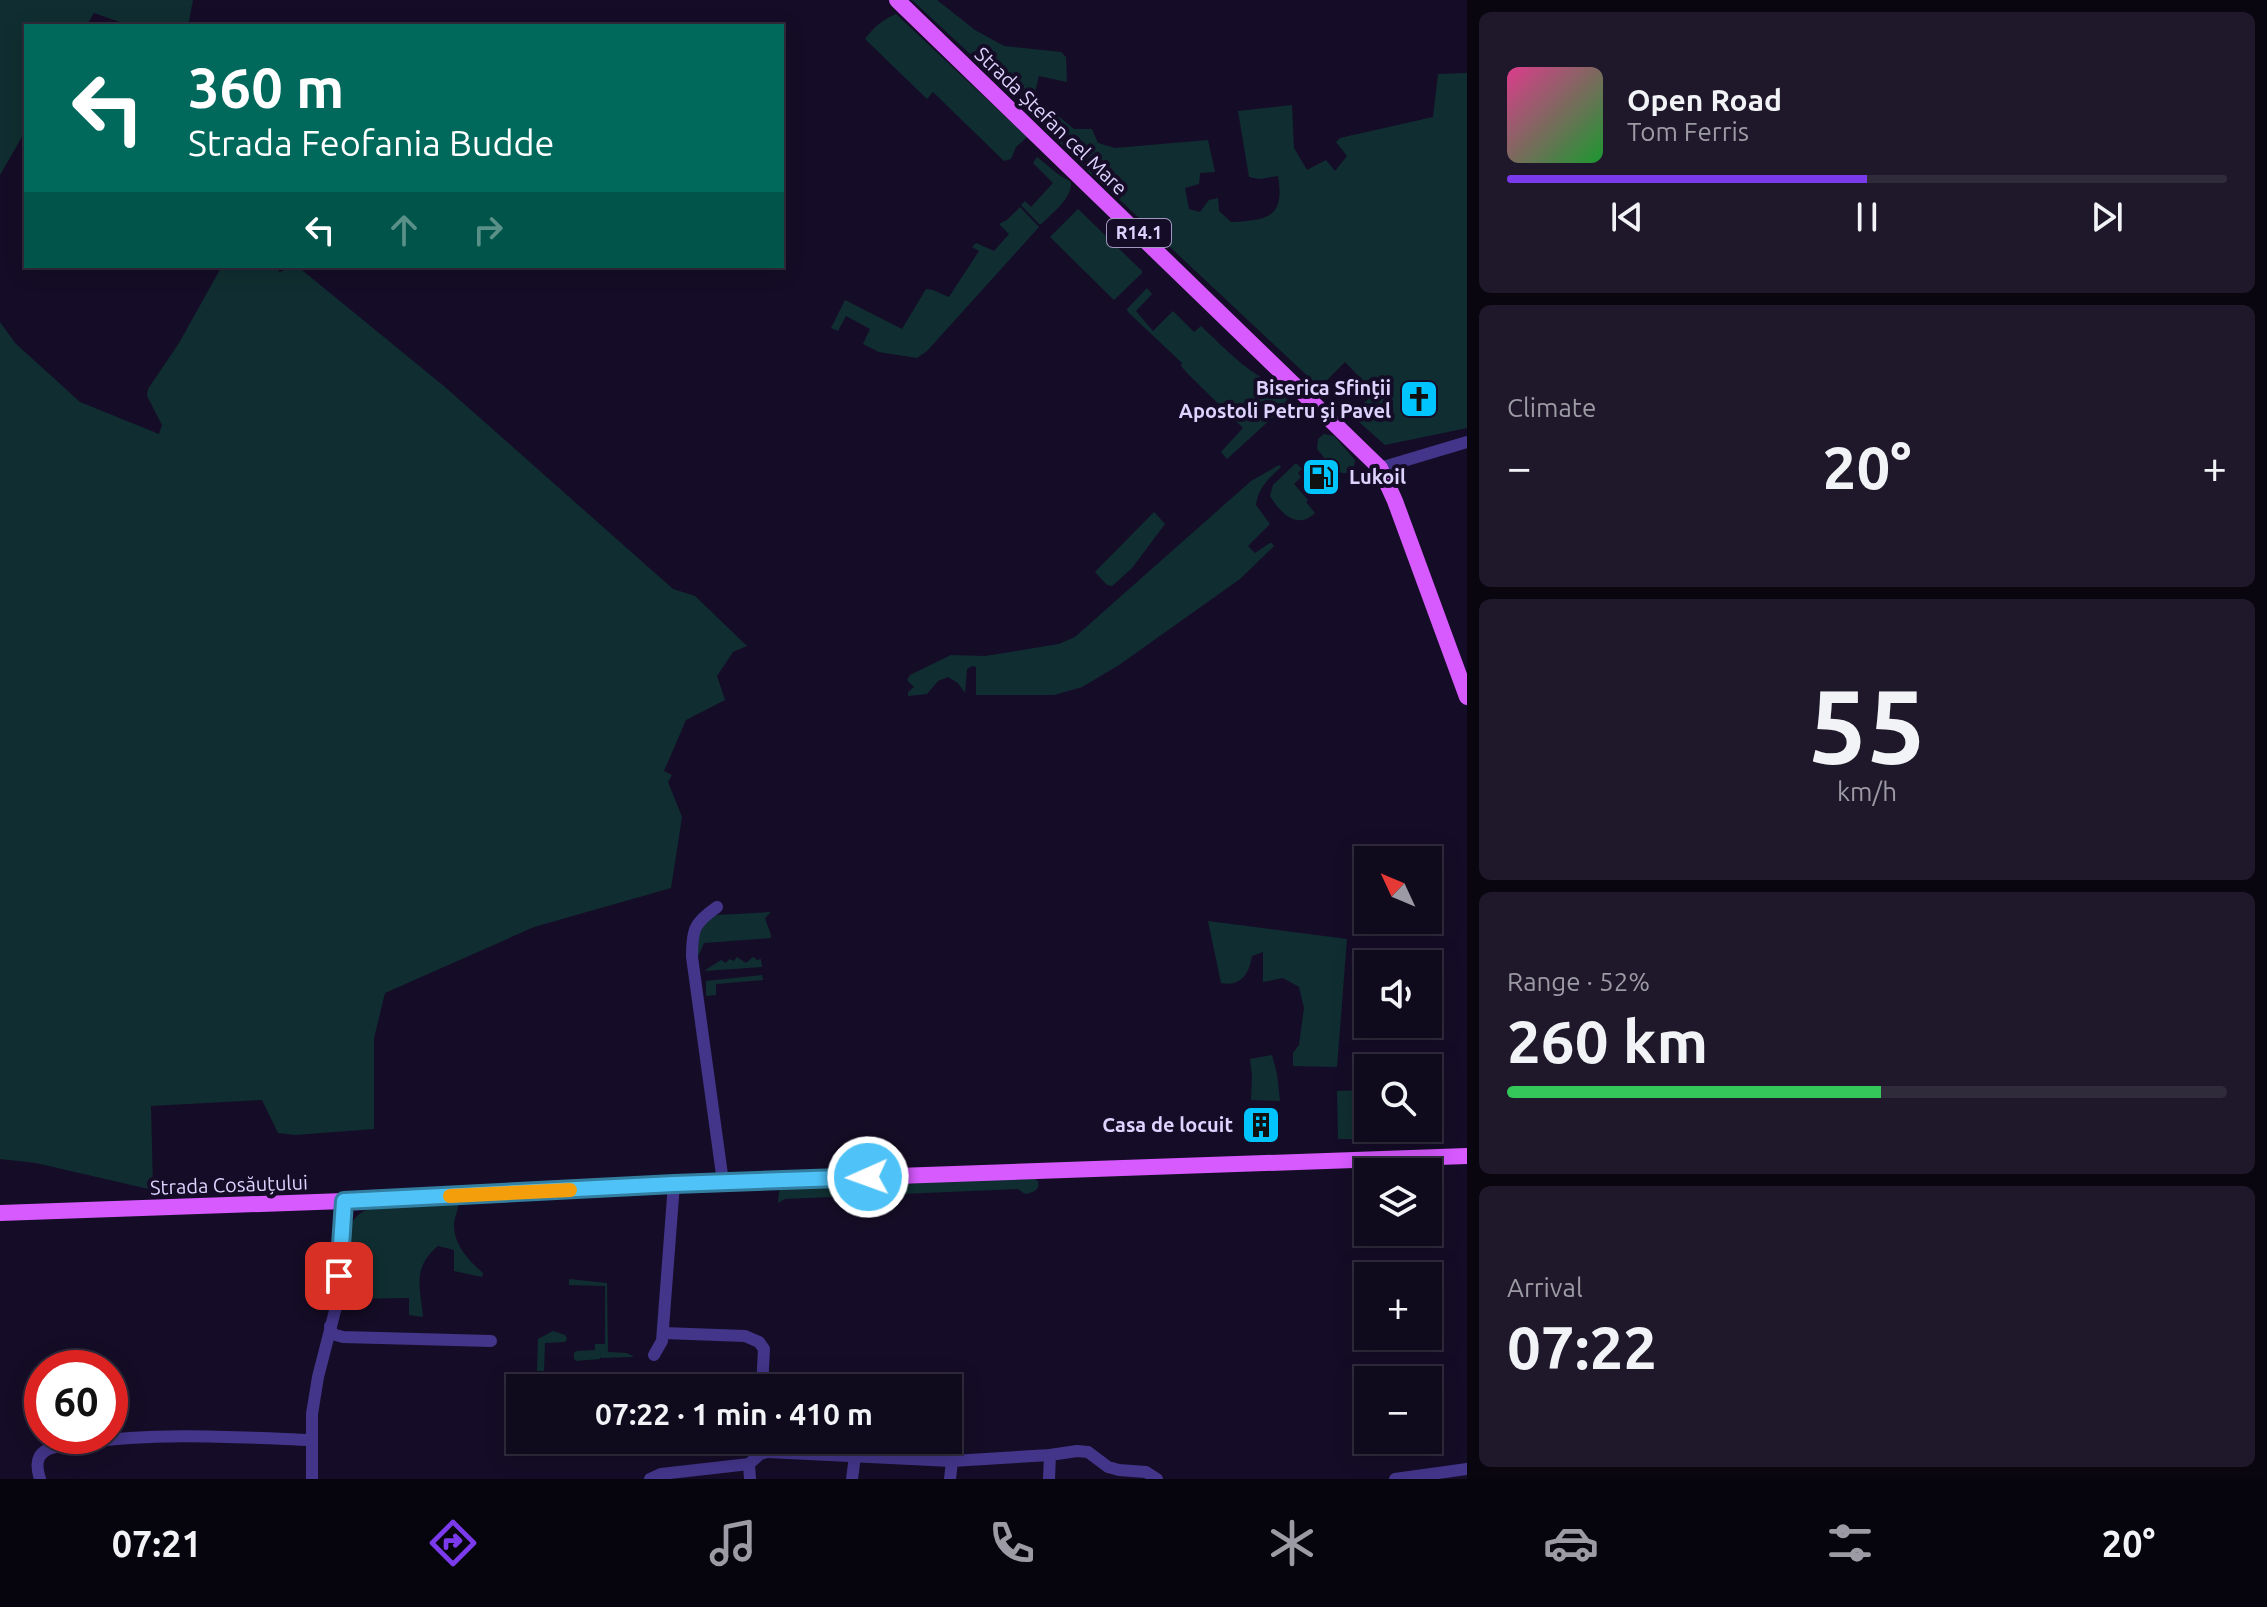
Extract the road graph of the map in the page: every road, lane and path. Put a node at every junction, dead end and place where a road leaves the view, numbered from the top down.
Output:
1 (897, 0) edge
2 (1467, 442) edge
3 (1380, 468) junction
4 (1467, 697) edge
5 (717, 907) dead end
6 (1467, 1156) edge
7 (723, 1182) junction
8 (674, 1184) junction
9 (344, 1201) junction
10 (0, 1213) edge
11 (330, 1326) junction
12 (663, 1333) junction
13 (491, 1341) dead end
14 (654, 1355) dead end
15 (763, 1374) edge
16 (311, 1440) junction
17 (760, 1454) edge
18 (837, 1454) edge
19 (1050, 1455) junction
20 (855, 1456) junction
21 (952, 1461) junction
22 (749, 1464) junction
23 (1467, 1469) edge
24 (40, 1479) edge
25 (312, 1479) edge
26 (650, 1479) edge
27 (750, 1479) edge
28 (852, 1479) edge
29 (950, 1479) edge
30 (1049, 1479) edge
31 (1157, 1479) edge
32 (1395, 1479) edge

1 - 3 main road, Strada Ștefan cel Mare / R14.1
2 - 3 street
3 - 4 main road, Strada Ștefan cel Mare / R14.1
5 - 7 street
6 - 7 main road, Strada Cosăuțului
7 - 8 main road, Strada Cosăuțului
8 - 9 main road, Strada Cosăuțului
8 - 12 street
9 - 10 main road, Strada Cosăuțului
9 - 11 street
11 - 13 street
11 - 16 street
12 - 14 street
12 - 15 street
16 - 24 street
16 - 25 street
17 - 22 street
18 - 20 street
19 - 21 street
19 - 30 street
19 - 31 street
20 - 21 street
20 - 28 street
21 - 29 street
22 - 26 street
22 - 27 street
23 - 32 street

